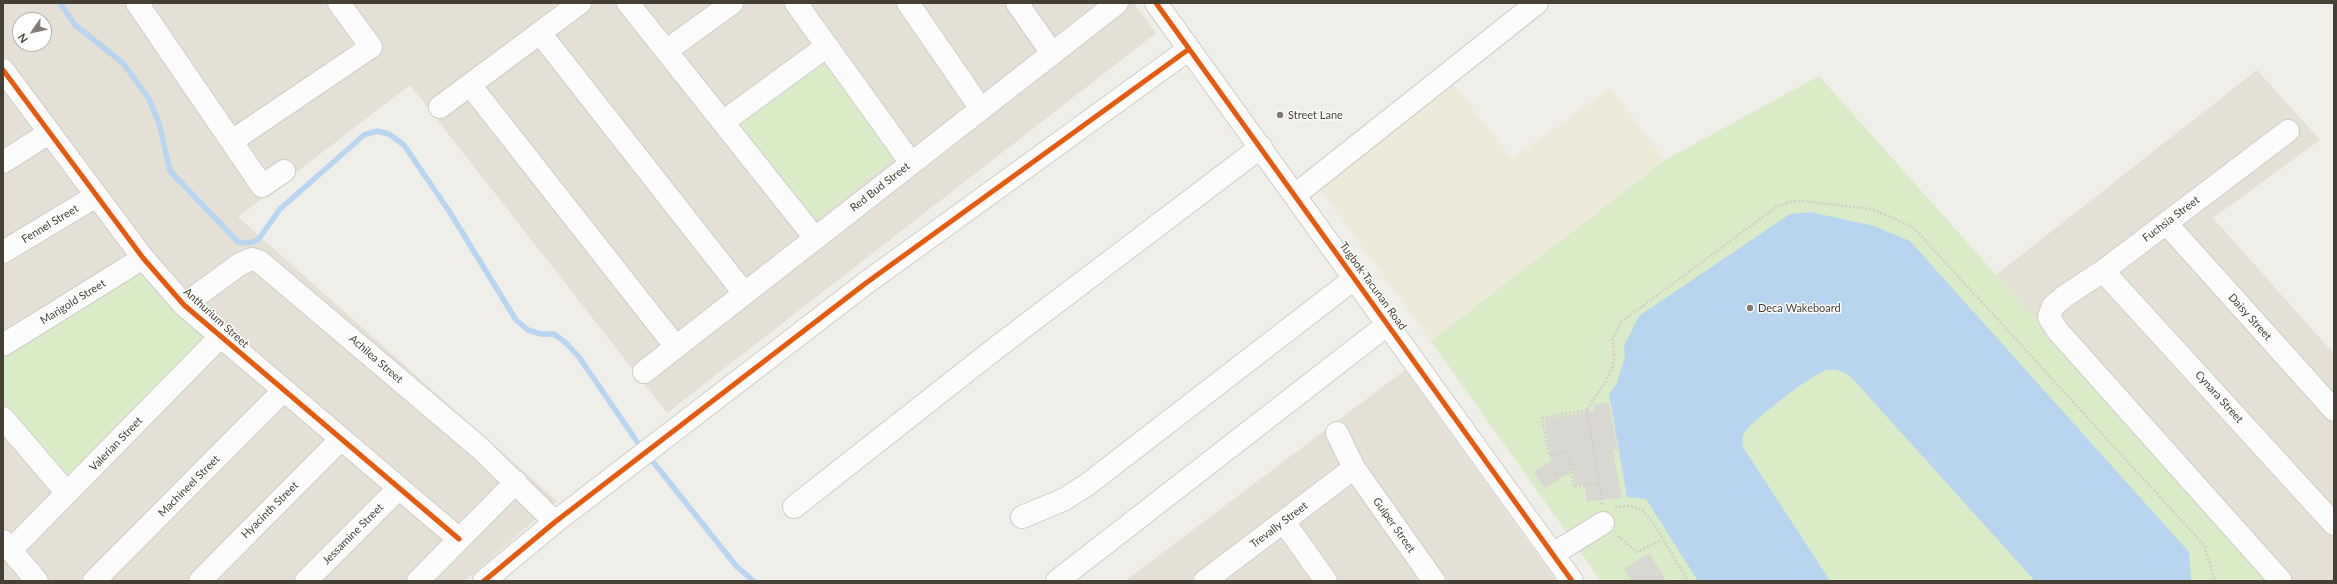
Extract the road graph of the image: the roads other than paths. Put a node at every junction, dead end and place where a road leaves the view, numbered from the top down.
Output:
1 (137, 3) edge
2 (339, 3) edge
3 (580, 3) edge
4 (628, 3) edge
5 (732, 3) edge
6 (796, 3) edge
7 (908, 3) edge
8 (1017, 3) edge
9 (1117, 3) edge
10 (1156, 3) edge
11 (1537, 3) edge
12 (540, 33) junction
13 (827, 46) junction
14 (1189, 49) junction
15 (666, 51) junction
16 (1052, 53) junction
17 (4, 72) edge
18 (470, 85) junction
19 (440, 107) dead end
20 (981, 109) junction
21 (723, 122) junction
22 (2288, 131) dead end
23 (50, 133) junction
24 (232, 142) junction
25 (1262, 147) junction
26 (3, 162) edge
27 (911, 163) junction
28 (284, 171) dead end
29 (1295, 195) junction
30 (96, 196) junction
31 (2166, 223) junction
32 (815, 238) junction
33 (3, 252) edge
34 (143, 258) junction
35 (2103, 271) junction
36 (1355, 278) junction
37 (744, 293) junction
38 (184, 304) junction
39 (1388, 324) junction
40 (221, 336) junction
41 (3, 345) edge
42 (676, 347) junction
43 (644, 372) dead end
44 (284, 390) junction
45 (2334, 410) edge
46 (3, 418) edge
47 (1337, 433) dead end
48 (341, 439) junction
49 (1354, 468) junction
50 (516, 482) junction
51 (399, 488) junction
52 (67, 493) junction
53 (794, 507) dead end
54 (1605, 513) road end
55 (1022, 517) dead end
56 (555, 522) junction
57 (1284, 522) junction
58 (2334, 524) edge
59 (459, 539) junction
60 (7, 546) edge
61 (1553, 554) junction
62 (1211, 579) edge
63 (37, 581) edge
64 (94, 581) edge
65 (200, 581) edge
66 (306, 581) edge
67 (418, 581) edge
68 (484, 581) edge
69 (1056, 581) edge
70 (1326, 581) edge
71 (1434, 581) edge
72 (1572, 581) edge
73 (2282, 581) edge

1 - 24 street
2 - 24 street
3 - 12 street
4 - 15 street
5 - 15 street
6 - 13 street
7 - 20 street
8 - 16 street
9 - 16 street, Red Bud Street
10 - 14 street, Tugbok-Tacunan Road
11 - 29 street
12 - 18 street
12 - 37 street
13 - 21 street
13 - 27 street
14 - 25 street, Tugbok-Tacunan Road
14 - 56 street
15 - 21 street
16 - 20 street, Red Bud Street
17 - 23 street, Anthurium Street
18 - 19 street
18 - 42 street
20 - 27 street, Red Bud Street
21 - 32 street
22 - 31 street, Fuchsia Street
23 - 26 street
23 - 30 street, Anthurium Street
24 - 28 street
25 - 29 street, Tugbok-Tacunan Road
25 - 53 street
27 - 32 street, Red Bud Street
29 - 36 street, Tugbok-Tacunan Road
30 - 33 street, Fennel Street
30 - 34 street, Anthurium Street
31 - 35 street, Fuchsia Street
31 - 45 street, Daisy Street
32 - 37 street, Red Bud Street
34 - 38 street, Anthurium Street
34 - 41 street, Marigold Street
35 - 58 street, Cynara Street
35 - 73 street, Fuchsia Street
36 - 39 street, Tugbok-Tacunan Road
36 - 55 street
37 - 42 street, Red Bud Street
38 - 40 street, Anthurium Street
38 - 50 street, Achilea Street
39 - 61 street, Tugbok-Tacunan Road
39 - 69 street
40 - 44 street, Anthurium Street
40 - 52 street, Valerian Street
42 - 43 street, Red Bud Street
44 - 48 street, Anthurium Street
44 - 64 street, Machineel Street
46 - 52 street
47 - 49 street, Gulper Street
48 - 51 street, Anthurium Street
48 - 65 street, Hyacinth Street
49 - 57 street, Trevally Street
49 - 71 street, Gulper Street
50 - 56 street, Achilea Street
50 - 59 street
51 - 59 street, Anthurium Street
51 - 66 street, Jessamine Street
52 - 60 street, Valerian Street
54 - 61 street
56 - 68 street
57 - 62 street, Trevally Street
57 - 70 street
59 - 67 street
60 - 63 street
61 - 72 street, Tugbok-Tacunan Road

